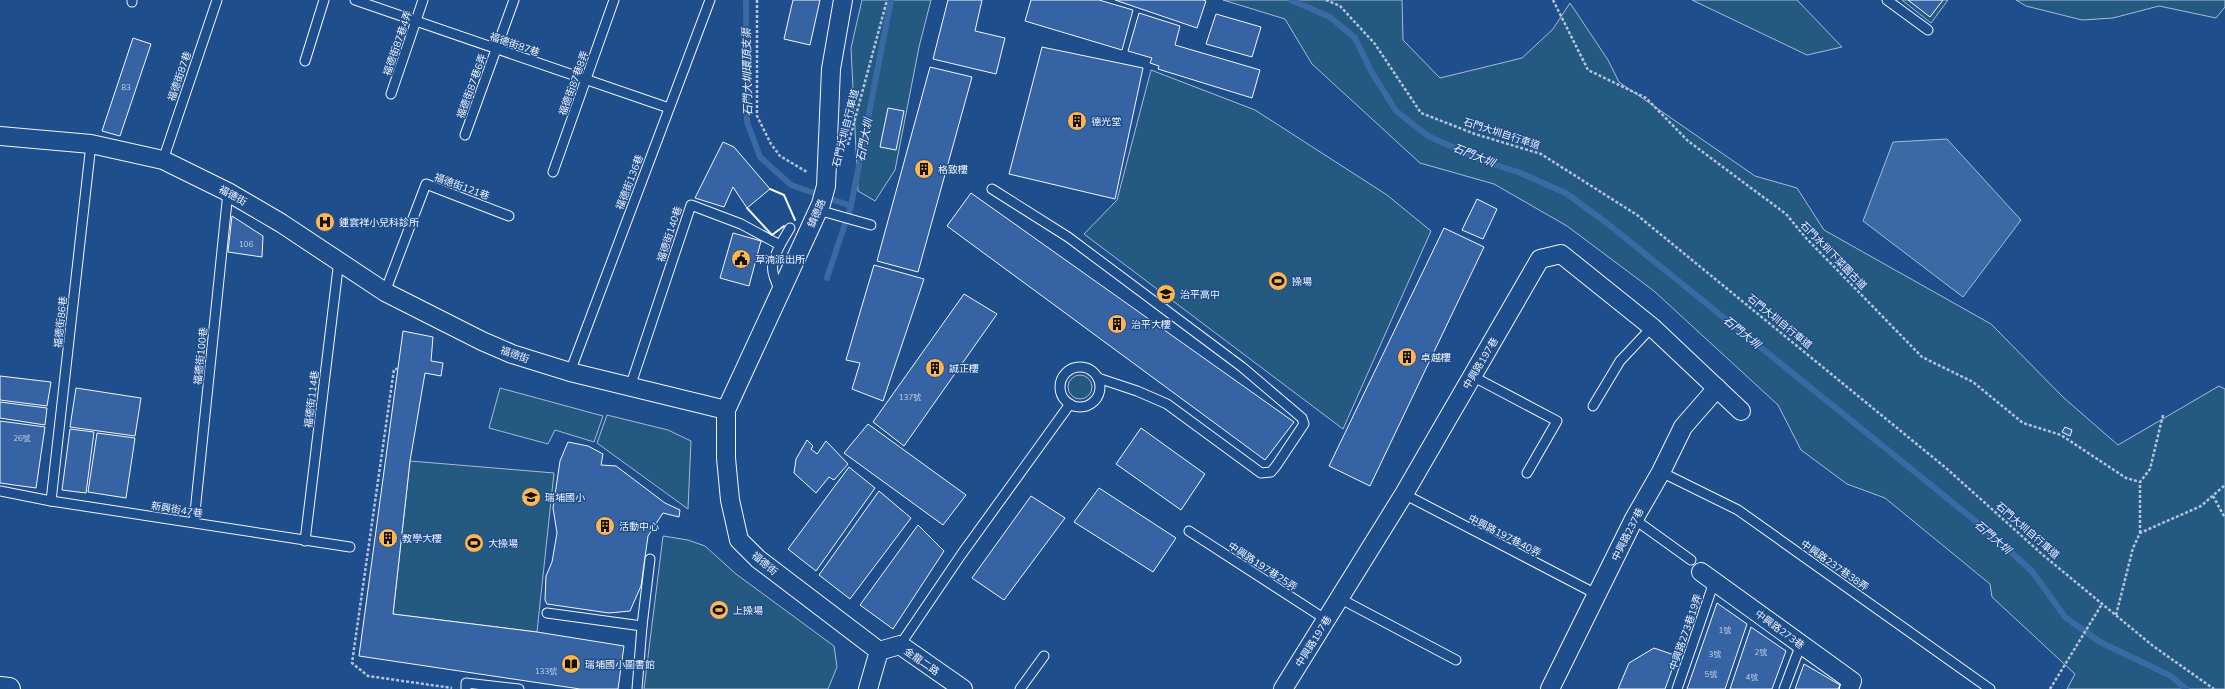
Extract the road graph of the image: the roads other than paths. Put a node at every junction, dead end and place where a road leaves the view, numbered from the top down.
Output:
1 (217, 0) edge
2 (324, 0) edge
3 (355, 0) edge
4 (423, 0) edge
5 (514, 0) edge
6 (614, 0) edge
7 (710, 0) edge
8 (843, 0) edge
9 (1887, 0) edge
10 (416, 21) junction
11 (1928, 30) dead end
12 (496, 49) junction
13 (305, 61) dead end
14 (586, 80) junction
15 (391, 94) dead end
16 (669, 108) junction
17 (465, 135) dead end
18 (0, 136) edge
19 (91, 144) junction
20 (163, 160) junction
21 (552, 172) dead end
22 (992, 189) dead end
23 (228, 192) junction
24 (820, 207) junction
25 (508, 216) dead end
26 (871, 224) dead end
27 (790, 228) dead end
28 (780, 245) junction
29 (339, 260) junction
30 (780, 291) junction
31 (385, 292) junction
32 (1652, 327) junction
33 (570, 372) junction
34 (1472, 376) junction
35 (1098, 378) junction
36 (630, 387) junction
37 (1717, 388) junction
38 (1070, 404) junction
39 (1593, 406) dead end
40 (726, 410) junction
41 (1741, 411) dead end
42 (1661, 472) junction
43 (1527, 473) dead end
44 (0, 491) edge
45 (1404, 494) junction
46 (51, 502) junction
47 (1634, 519) junction
48 (194, 522) junction
49 (1189, 532) dead end
50 (305, 541) junction
51 (350, 547) dead end
52 (650, 559) dead end
53 (1702, 572) junction
54 (1596, 594) junction
55 (1339, 598) junction
56 (547, 613) dead end
57 (1325, 619) junction
58 (642, 626) junction
59 (1801, 644) junction
60 (900, 645) junction
61 (879, 651) junction
62 (1044, 656) dead end
63 (1456, 660) dead end
64 (0, 688) edge
65 (9, 689) edge
66 (466, 689) edge
67 (519, 689) edge
68 (637, 689) edge
69 (868, 689) edge
70 (963, 689) edge
71 (1020, 689) edge
72 (1283, 689) edge
73 (1550, 689) edge
74 (1677, 689) edge
75 (1784, 689) edge
76 (1849, 689) edge
77 (1990, 689) edge

1 - 20 lane, 福德街87巷
2 - 13 lane
3 - 10 lane, 福德街87巷
4 - 10 lane, 福德街87巷4弄
5 - 12 lane, 福德街87巷6弄
6 - 14 lane, 福德街87巷8弄
7 - 16 lane, 福德街136巷
8 - 24 street, 鎮德路
9 - 11 lane
10 - 12 lane, 福德街87巷
10 - 15 lane, 福德街87巷4弄
12 - 14 lane, 福德街87巷
12 - 17 lane, 福德街87巷6弄
14 - 16 lane, 福德街87巷
14 - 21 lane, 福德街87巷8弄
16 - 33 lane, 福德街136巷
18 - 19 street, 福德街
19 - 20 street, 福德街
19 - 46 lane, 福德街86巷
20 - 23 street, 福德街
22 - 35 lane
23 - 29 street, 福德街
23 - 48 lane, 福德街100巷
24 - 26 lane
24 - 30 street, 鎮德路
25 - 31 lane, 福德街121巷
27 - 28 lane
28 - 30 lane
28 - 36 lane, 福德街140巷
29 - 31 street, 福德街
29 - 50 lane, 福德街114巷
30 - 40 street, 鎮德路
31 - 33 street, 福德街
32 - 34 street, 中興路197巷
32 - 37 street, 中興路197巷
32 - 39 lane
33 - 36 street, 福德街
34 - 43 lane
34 - 45 street, 中興路197巷
35 - 38 lane
35 - 38 lane
36 - 40 street, 福德街
37 - 41 street, 中興路197巷
37 - 42 street, 中興路237巷
38 - 60 lane
40 - 61 street, 福德街
42 - 47 street, 中興路237巷
42 - 77 lane, 中興路237巷38弄
44 - 46 lane, 新興街47巷
45 - 54 lane, 中興路197巷40弄
45 - 55 street, 中興路197巷
46 - 48 lane, 新興街47巷
47 - 53 lane
47 - 54 street, 中興路237巷
48 - 50 lane, 新興街47巷
49 - 57 lane, 中興路197巷25弄
50 - 51 lane, 新興街47巷
52 - 58 lane
53 - 59 street, 中興路273巷
53 - 74 lane, 中興路273巷19弄
54 - 73 street, 中興路237巷
55 - 57 street, 中興路197巷
55 - 63 lane
56 - 58 lane
57 - 72 street, 中興路197巷
58 - 68 lane
59 - 75 lane
59 - 76 street, 中興路273巷
60 - 61 street, 金龍二路
60 - 70 street, 金龍二路
61 - 69 street
62 - 71 lane
64 - 65 street
66 - 67 lane

